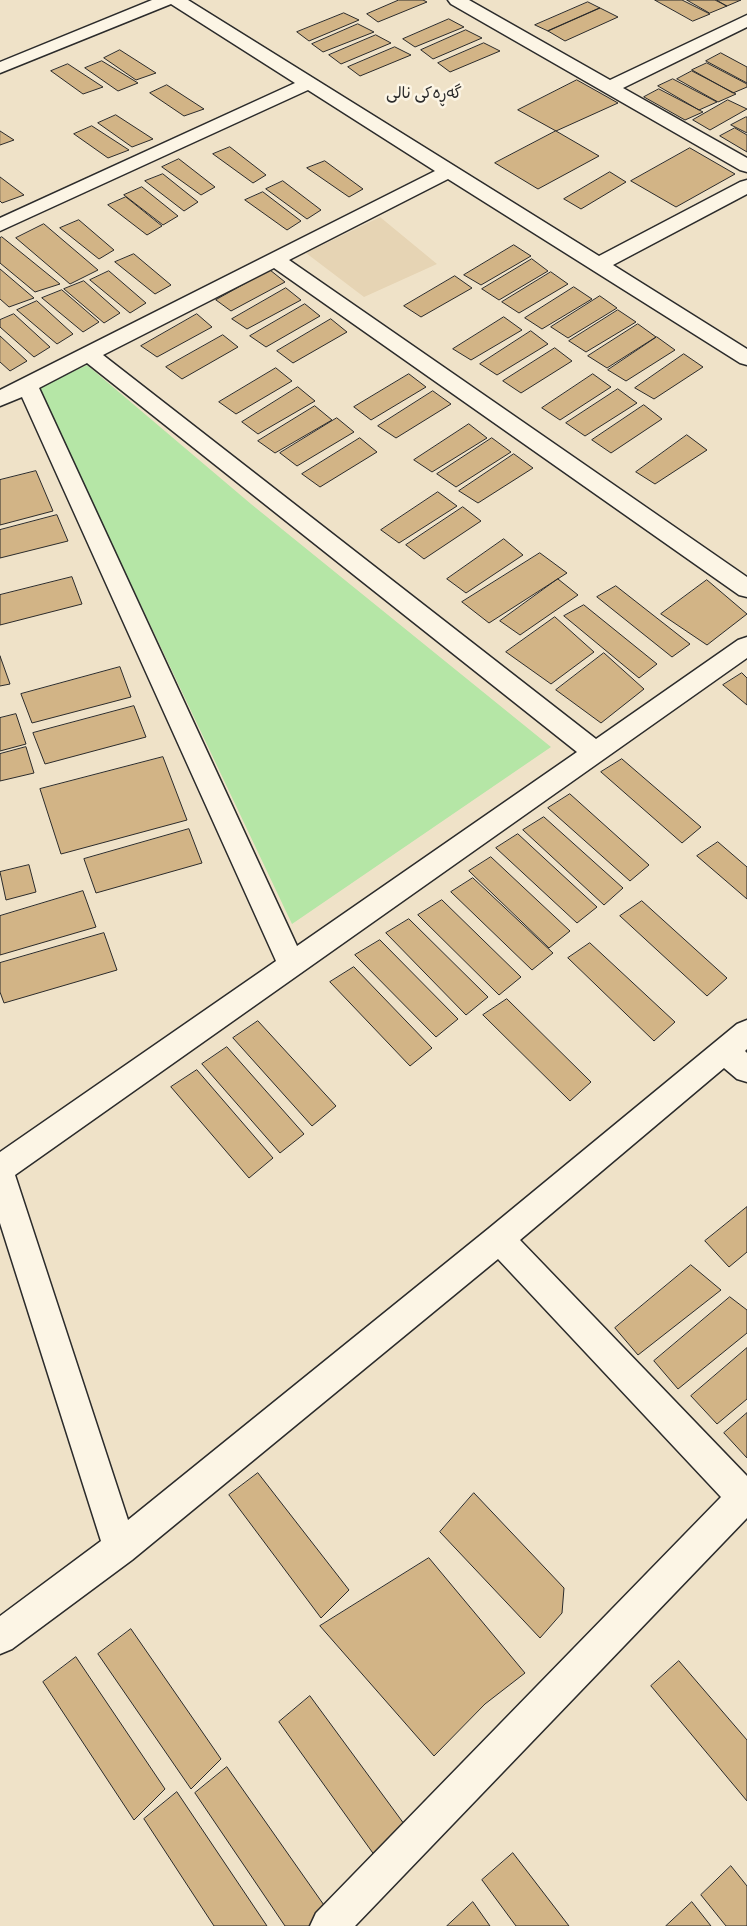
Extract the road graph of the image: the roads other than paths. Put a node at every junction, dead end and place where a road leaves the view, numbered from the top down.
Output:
1 (167, 0) edge
2 (176, 0) edge
3 (491, 0) edge
4 (465, 4) edge
5 (747, 20) edge
6 (4, 62) edge
7 (309, 83) junction
8 (610, 88) junction
9 (747, 166) edge
10 (449, 171) junction
11 (747, 186) edge
12 (0, 226) edge
13 (275, 259) junction
14 (598, 265) junction
15 (88, 354) junction
16 (747, 358) edge
17 (27, 385) junction
18 (0, 398) edge
19 (747, 589) edge
20 (747, 646) edge
21 (595, 752) junction
22 (292, 965) junction
23 (740, 1051) edge
24 (0, 1169) edge
25 (0, 1176) edge
26 (498, 1239) junction
27 (746, 1498) edge
28 (120, 1548) junction
29 (0, 1637) edge
30 (329, 1926) edge

1 - 6 street
2 - 7 street
3 - 4 street
4 - 8 street
5 - 8 street
7 - 10 street
7 - 12 street
8 - 9 street
10 - 13 street
10 - 14 street
11 - 14 street
13 - 15 street
13 - 19 street
14 - 16 street
15 - 17 street
15 - 21 street
17 - 18 street
17 - 22 street
20 - 21 street
21 - 22 street
22 - 24 street
23 - 26 street
25 - 28 street
26 - 27 street
26 - 28 street
27 - 30 street
28 - 29 street

